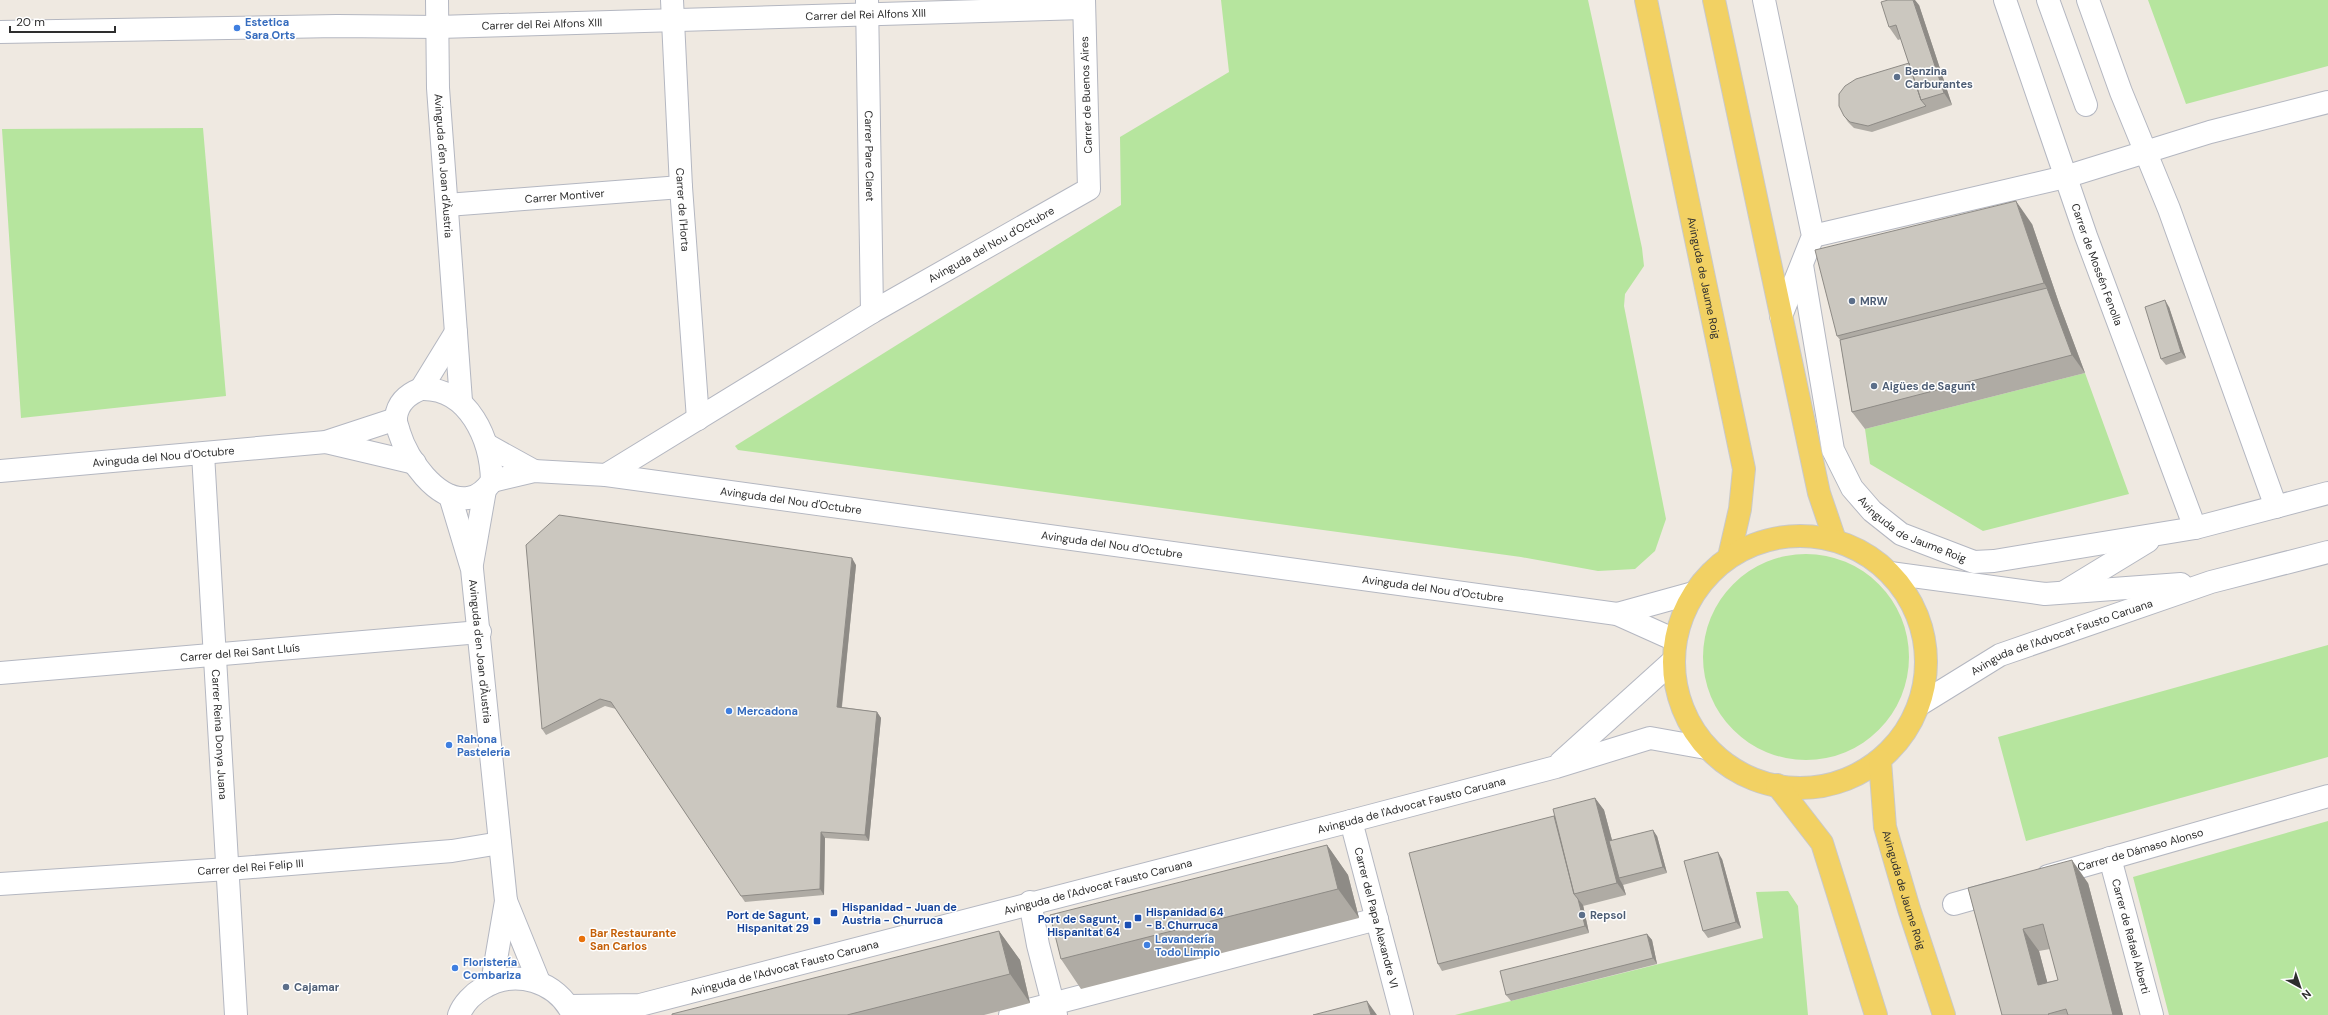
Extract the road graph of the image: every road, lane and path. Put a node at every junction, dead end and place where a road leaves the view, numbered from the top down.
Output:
1 (438, 0) edge
2 (1646, 0) edge
3 (1714, 0) edge
4 (1764, 0) edge
5 (2005, 0) edge
6 (2048, 0) edge
7 (2088, 0) edge
8 (1084, 4) edge
9 (867, 6) edge
10 (672, 9) edge
11 (438, 27) junction
12 (0, 32) edge
13 (2328, 102) edge
14 (2086, 105) dead end
15 (2146, 153) junction
16 (2065, 177) junction
17 (681, 187) junction
18 (1089, 189) joint
19 (447, 205) junction
20 (1813, 236) junction
21 (1802, 265) junction
22 (872, 312) junction
23 (1781, 316) junction
24 (456, 332) junction
25 (422, 389) junction
26 (461, 401) junction
27 (396, 419) junction
28 (698, 419) junction
29 (326, 442) junction
30 (487, 444) junction
31 (203, 454) junction
32 (415, 463) junction
33 (0, 471) edge
34 (534, 471) junction
35 (606, 475) junction
36 (489, 485) junction
37 (2328, 494) edge
38 (450, 496) junction
39 (2276, 507) junction
40 (2195, 528) junction
41 (2159, 534) junction
42 (1835, 540) junction
43 (2328, 552) edge
44 (1729, 557) junction
45 (472, 569) junction
46 (1890, 573) junction
47 (2211, 582) junction
48 (2064, 592) junction
49 (1693, 593) junction
50 (1617, 614) junction
51 (480, 632) junction
52 (1675, 640) junction
53 (216, 655) junction
54 (1673, 661) junction
55 (0, 673) edge
56 (1919, 705) junction
57 (1706, 748) junction
58 (1880, 761) junction
59 (1556, 767) junction
60 (1777, 784) junction
61 (2328, 796) edge
62 (1351, 821) junction
63 (500, 844) junction
64 (2110, 858) junction
65 (228, 869) junction
66 (0, 884) edge
67 (506, 901) junction
68 (1030, 902) junction
69 (1954, 904) dead end
70 (1377, 919) junction
71 (1864, 978) junction
72 (539, 982) junction
73 (492, 983) junction
74 (1055, 1009) edge
75 (571, 1010) edge
76 (632, 1010) edge
77 (456, 1013) edge
78 (236, 1015) edge
79 (1010, 1015) edge
80 (1402, 1015) edge
81 (1867, 1015) edge
82 (1876, 1015) edge
83 (1944, 1015) edge
84 (2152, 1015) edge

1 - 11 street, Avinguda d'en Joan d'Àustria
2 - 44 main road, Avinguda de Jaume Roig
3 - 23 main road
4 - 20 street
5 - 16 street, Carrer de Mossén Fenolla
6 - 14 street
7 - 15 street
8 - 9 street, Carrer del Rei Alfons XIII
8 - 18 street, Carrer de Buenos Aires
9 - 10 street, Carrer del Rei Alfons XIII
9 - 22 street, Carrer Pare Claret
10 - 11 street, Carrer del Rei Alfons XIII
10 - 17 street, Carrer de l'Horta
11 - 12 street, Carrer del Rei Alfons XIII
11 - 19 street, Avinguda d'en Joan d'Àustria
13 - 15 street
15 - 16 street
15 - 39 street
16 - 20 street
16 - 40 street, Carrer de Mossén Fenolla
17 - 19 street, Carrer Montiver
17 - 28 street, Carrer de l'Horta
18 - 22 street, Avinguda del Nou d'Octubre
19 - 24 street, Avinguda d'en Joan d'Àustria
20 - 21 street
21 - 23 street
21 - 41 street, Avinguda de Jaume Roig
22 - 28 street, Avinguda del Nou d'Octubre
23 - 42 main road
24 - 25 street
24 - 26 street, Avinguda d'en Joan d'Àustria
25 - 26 street
25 - 27 street
26 - 30 street
27 - 29 street, Avinguda del Nou d'Octubre
27 - 32 street
28 - 35 street, Avinguda del Nou d'Octubre
29 - 31 street, Avinguda del Nou d'Octubre
29 - 32 street, Avinguda del Nou d'Octubre
30 - 34 street, Avinguda del Nou d'Octubre
30 - 36 street
31 - 33 street, Avinguda del Nou d'Octubre
31 - 53 street, Carrer Reina Donya Juana
32 - 38 street
34 - 35 street, Avinguda del Nou d'Octubre
34 - 36 street, Avinguda del Nou d'Octubre
35 - 50 street, Avinguda del Nou d'Octubre
36 - 38 street
36 - 45 street, Avinguda d'en Joan d'Àustria
37 - 39 street, Avinguda de l'Advocat Fausto Caruana
38 - 45 street, Avinguda d'en Joan d'Àustria
39 - 40 street, Avinguda de l'Advocat Fausto Caruana
40 - 41 street, Avinguda de l'Advocat Fausto Caruana
41 - 48 street, Avinguda de l'Advocat Fausto Caruana
42 - 44 main road
42 - 46 main road
43 - 47 street, Avinguda de l'Advocat Fausto Caruana
44 - 49 main road
45 - 51 street, Avinguda d'en Joan d'Àustria
46 - 48 street, Avinguda de l'Advocat Fausto Caruana
46 - 56 main road
47 - 48 street, Avinguda de l'Advocat Fausto Caruana
47 - 56 street, Avinguda de l'Advocat Fausto Caruana
49 - 50 street, Avinguda del Nou d'Octubre
49 - 52 main road
50 - 52 street, Avinguda del Nou d'Octubre
51 - 53 street, Carrer del Rei Sant Lluís
51 - 63 street, Avinguda d'en Joan d'Àustria
52 - 54 main road
53 - 55 street, Carrer del Rei Sant Lluís
53 - 65 street, Carrer Reina Donya Juana
54 - 57 main road
54 - 59 street, Avinguda de l'Advocat Fausto Caruana
56 - 58 main road
57 - 59 street, Avinguda de l'Advocat Fausto Caruana
57 - 60 main road
58 - 60 main road
58 - 83 main road, Avinguda de Jaume Roig
59 - 62 street, Avinguda de l'Advocat Fausto Caruana
60 - 71 main road
61 - 64 street, Carrer de Dámaso Alonso
62 - 68 street, Avinguda de l'Advocat Fausto Caruana
62 - 70 street, Carrer del Papa Alexandre VI
63 - 65 street, Carrer del Rei Felip III
63 - 67 street, Avinguda d'en Joan d'Àustria
64 - 69 street, Carrer de Dámaso Alonso
64 - 84 street, Carrer de Rafael Alberti
65 - 66 street, Carrer del Rei Felip III
65 - 78 street, Carrer Reina Donya Juana
67 - 72 street, Avinguda d'en Joan d'Àustria
67 - 73 street, Avinguda d'en Joan d'Àustria
68 - 74 street
68 - 76 street, Avinguda de l'Advocat Fausto Caruana
70 - 74 street
70 - 80 street, Carrer del Papa Alexandre VI
71 - 81 street
71 - 82 main road
72 - 73 street
72 - 75 street
73 - 77 street
74 - 79 street
75 - 76 street, Avinguda de l'Advocat Fausto Caruana

